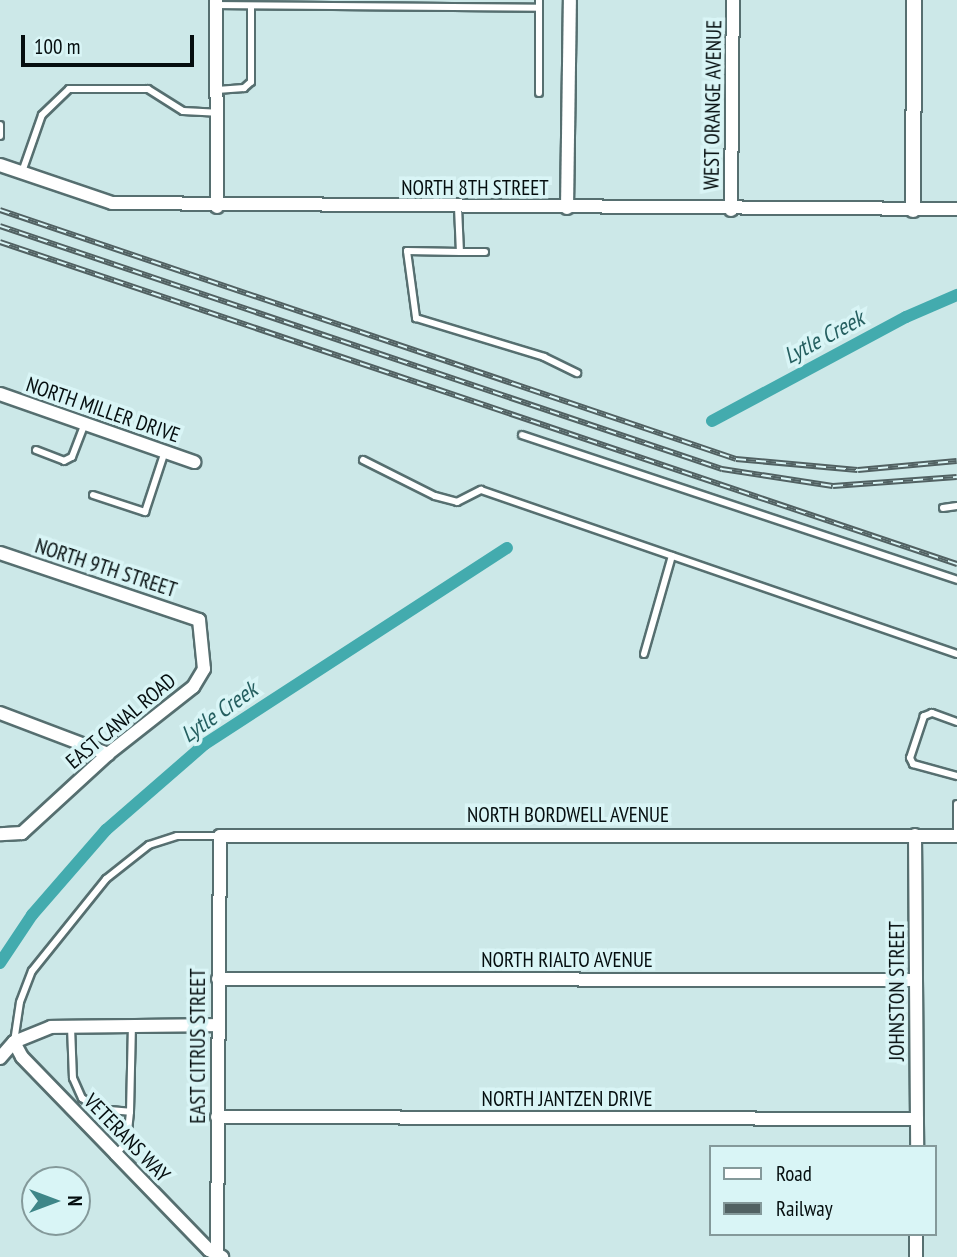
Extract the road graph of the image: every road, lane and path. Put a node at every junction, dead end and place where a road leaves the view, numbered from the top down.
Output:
1 (570, 0) edge
2 (733, 0) edge
3 (914, 0) edge
4 (216, 3) edge
5 (539, 4) edge
6 (251, 8) junction
7 (217, 90) junction
8 (539, 93) dead end
9 (217, 113) junction
10 (0, 125) edge
11 (0, 136) edge
12 (0, 165) edge
13 (22, 172) junction
14 (217, 206) junction
15 (458, 208) junction
16 (567, 208) junction
17 (957, 209) edge
18 (731, 210) junction
19 (914, 210) junction
20 (460, 252) junction
21 (485, 253) dead end
22 (577, 373) dead end
23 (0, 394) edge
24 (86, 422) junction
25 (522, 435) dead end
26 (36, 450) dead end
27 (165, 452) junction
28 (363, 460) dead end
29 (194, 462) dead end
30 (93, 495) dead end
31 (957, 506) edge
32 (943, 508) dead end
33 (0, 553) edge
34 (672, 556) junction
35 (957, 580) edge
36 (199, 620) joint
37 (644, 654) dead end
38 (957, 654) edge
39 (0, 713) edge
40 (957, 722) edge
41 (108, 754) junction
42 (957, 776) edge
43 (957, 804) edge
44 (957, 830) edge
45 (0, 834) edge
46 (220, 835) junction
47 (915, 835) junction
48 (957, 836) edge
49 (218, 979) junction
50 (916, 980) junction
51 (132, 1024) junction
52 (71, 1025) junction
53 (218, 1025) junction
54 (14, 1042) junction
55 (0, 1058) edge
56 (130, 1112) junction
57 (218, 1117) junction
58 (917, 1119) junction
59 (917, 1145) edge
60 (116, 1154) junction
61 (916, 1236) edge
62 (219, 1257) edge
63 (916, 1257) edge

1 - 16 street
2 - 18 street, WEST ORANGE AVENUE
3 - 19 street
4 - 6 lane
4 - 7 street
5 - 6 lane
5 - 8 lane
6 - 7 lane
7 - 9 street
9 - 13 lane
9 - 14 street
10 - 11 lane
12 - 13 street, NORTH 8TH STREET
13 - 14 street, NORTH 8TH STREET
14 - 15 street, NORTH 8TH STREET
15 - 16 street, NORTH 8TH STREET
15 - 20 lane
16 - 18 street, NORTH 8TH STREET
17 - 19 street, NORTH 8TH STREET
18 - 19 street, NORTH 8TH STREET
20 - 21 lane
20 - 22 lane
23 - 24 street, NORTH MILLER DRIVE
24 - 26 lane
24 - 27 street, NORTH MILLER DRIVE
25 - 35 lane
27 - 29 street, NORTH MILLER DRIVE
27 - 30 lane
28 - 34 lane
31 - 32 lane
33 - 36 street, NORTH 9TH STREET
34 - 37 lane
34 - 38 lane
36 - 41 street, EAST CANAL ROAD
39 - 41 street
40 - 42 lane
41 - 45 street, EAST CANAL ROAD
43 - 44 lane
46 - 47 street, NORTH BORDWELL AVENUE
46 - 49 street, EAST CITRUS STREET
46 - 54 lane
47 - 48 street, NORTH BORDWELL AVENUE
47 - 50 street, JOHNSTON STREET
49 - 50 street, NORTH RIALTO AVENUE
49 - 53 street, EAST CITRUS STREET
50 - 58 street, JOHNSTON STREET
51 - 52 street
51 - 53 street
51 - 56 lane
52 - 54 street
52 - 56 lane
53 - 57 street, EAST CITRUS STREET
54 - 55 street
54 - 60 street, VETERANS WAY
56 - 60 lane
57 - 58 street, NORTH JANTZEN DRIVE
57 - 62 street, EAST CITRUS STREET
58 - 59 street, JOHNSTON STREET
60 - 62 street, VETERANS WAY
61 - 63 street

